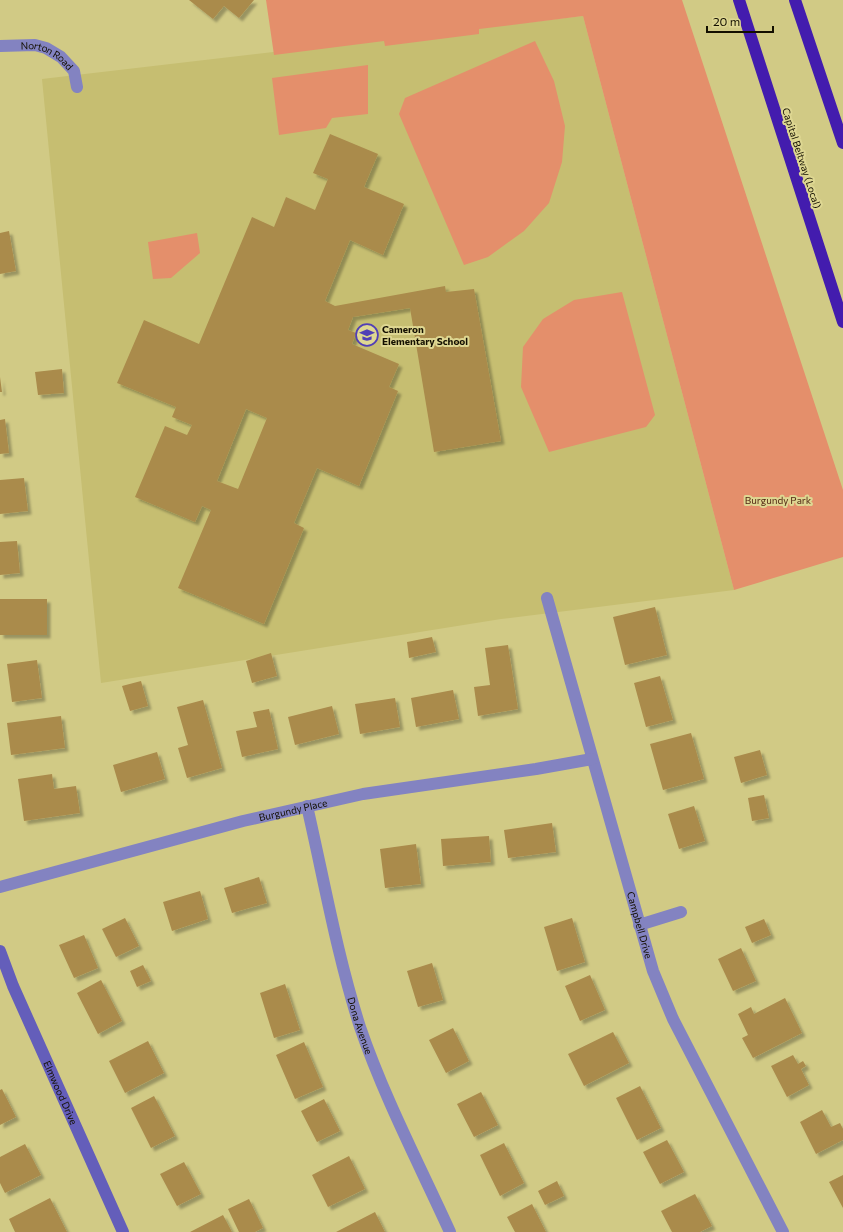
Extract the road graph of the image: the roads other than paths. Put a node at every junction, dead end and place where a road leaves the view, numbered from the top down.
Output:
1 (738, 0) edge
2 (794, 0) edge
3 (0, 46) edge
4 (77, 87) dead end
5 (843, 143) edge
6 (843, 322) edge
7 (547, 598) dead end
8 (592, 759) junction
9 (307, 806) junction
10 (0, 887) edge
11 (682, 912) dead end
12 (639, 925) junction
13 (0, 951) edge
14 (123, 1232) edge
15 (450, 1232) edge
16 (783, 1232) edge

1 - 6 highway, Capital Beltway (Local)
2 - 5 highway
3 - 4 street, Norton Road
7 - 8 street, Campbell Drive
8 - 9 street, Burgundy Place
8 - 12 street, Campbell Drive
9 - 10 street, Burgundy Place
9 - 15 street, Dona Avenue
11 - 12 street
12 - 16 street, Campbell Drive
13 - 14 street, Elmwood Drive

